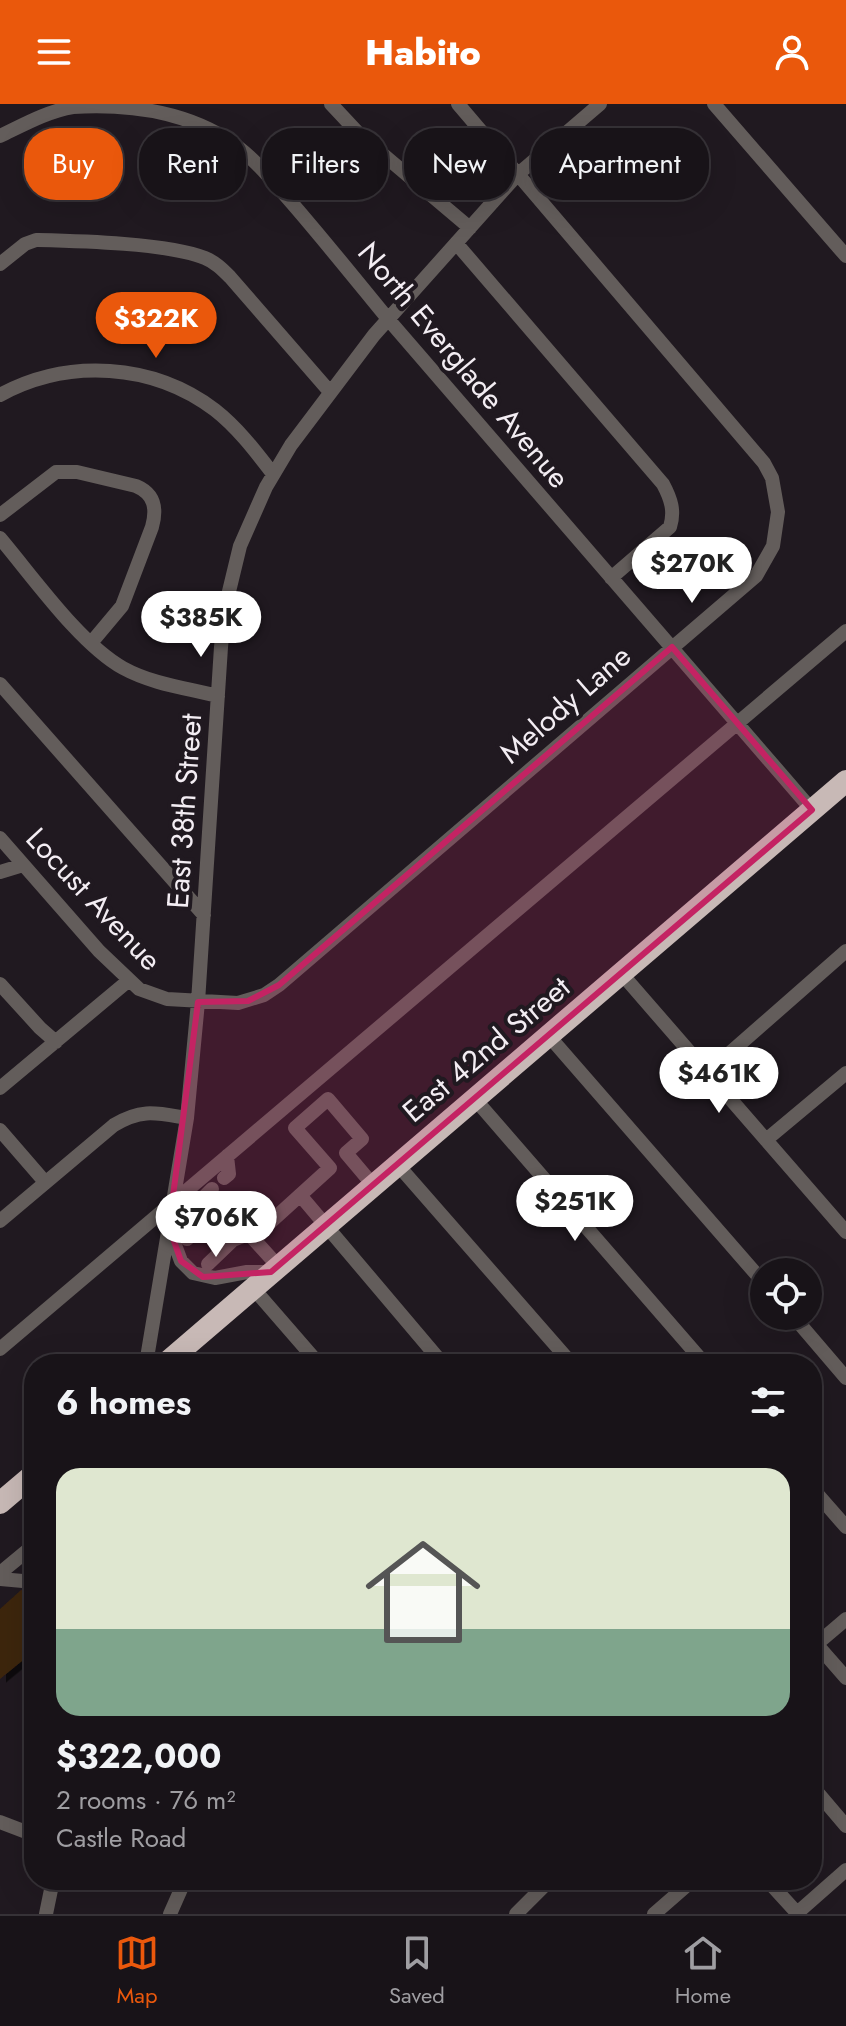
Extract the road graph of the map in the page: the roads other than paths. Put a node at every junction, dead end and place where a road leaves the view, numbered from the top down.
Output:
1 (331, 104) edge
2 (458, 104) edge
3 (714, 104) edge
4 (597, 105) edge
5 (0, 136) edge
6 (517, 175) junction
7 (470, 228) junction
8 (456, 243) junction
9 (846, 256) edge
10 (0, 264) edge
11 (388, 319) junction
12 (330, 392) junction
13 (0, 395) edge
14 (273, 474) junction
15 (0, 515) edge
16 (0, 538) edge
17 (611, 578) junction
18 (846, 631) edge
19 (91, 643) junction
20 (672, 647) junction
21 (0, 684) edge
22 (218, 696) junction
23 (736, 722) junction
24 (846, 781) edge
25 (812, 810) junction
26 (0, 838) edge
27 (23, 865) junction
28 (0, 872) edge
29 (204, 915) junction
30 (846, 951) edge
31 (621, 973) junction
32 (128, 981) junction
33 (0, 984) edge
34 (198, 1002) junction
35 (548, 1035) junction
36 (56, 1042) junction
37 (707, 1073) junction
38 (846, 1073) edge
39 (0, 1088) edge
40 (474, 1098) junction
41 (279, 1111) junction
42 (187, 1118) junction
43 (295, 1128) junction
44 (0, 1130) edge
45 (766, 1140) junction
46 (346, 1153) junction
47 (227, 1156) junction
48 (397, 1164) junction
49 (330, 1168) junction
50 (45, 1182) junction
51 (193, 1184) junction
52 (218, 1184) junction
53 (373, 1185) junction
54 (300, 1195) junction
55 (171, 1214) junction
56 (206, 1216) junction
57 (0, 1221) edge
58 (325, 1225) junction
59 (846, 1232) edge
60 (249, 1234) junction
61 (187, 1239) dead end
62 (233, 1240) junction
63 (208, 1264) dead end
64 (750, 1267) edge
65 (275, 1269) junction
66 (253, 1288) junction
67 (805, 1330) edge
68 (0, 1349) edge
69 (148, 1354) edge
70 (177, 1354) edge
71 (305, 1354) edge
72 (435, 1354) edge
73 (563, 1354) edge
74 (696, 1354) edge
75 (846, 1378) edge
76 (24, 1486) edge
77 (822, 1499) edge
78 (0, 1503) edge
79 (846, 1527) edge
80 (24, 1554) edge
81 (0, 1576) edge
82 (24, 1580) edge
83 (846, 1619) edge
84 (822, 1638) edge
85 (822, 1652) edge
86 (846, 1678) edge
87 (822, 1798) edge
88 (0, 1822) edge
89 (846, 1826) edge
90 (24, 1831) edge
91 (846, 1870) edge
92 (51, 1890) edge
93 (181, 1890) edge
94 (540, 1890) edge
95 (682, 1890) edge
96 (776, 1890) edge
97 (46, 1914) edge
98 (170, 1914) edge
99 (516, 1914) edge
100 (654, 1914) edge
101 (797, 1914) edge

1 - 7 street
2 - 6 street, Melody Lane
3 - 9 street
4 - 6 street, East 38th Street
5 - 11 street, North Everglade Avenue
6 - 7 street, East 38th Street
6 - 20 street, Melody Lane
7 - 8 street, East 38th Street
8 - 11 street, East 38th Street
8 - 17 street
10 - 12 street
11 - 12 street, East 38th Street
11 - 17 street, North Everglade Avenue
12 - 14 street, East 38th Street
13 - 14 street
14 - 22 street, East 38th Street
15 - 19 street
16 - 19 street
17 - 20 street, North Everglade Avenue
18 - 23 street
19 - 22 street
20 - 23 street, North Everglade Avenue
20 - 34 street, Melody Lane
21 - 29 street
22 - 29 street, East 38th Street
23 - 25 street, North Everglade Avenue
23 - 41 street
24 - 25 highway, East 42nd Street
25 - 31 highway, East 42nd Street
26 - 27 street, Locust Avenue
27 - 28 street
27 - 32 street, Locust Avenue
29 - 34 street, East 38th Street
30 - 37 street
31 - 35 highway, East 42nd Street
31 - 37 street
32 - 34 street, Locust Avenue
32 - 36 street
33 - 36 street
34 - 42 street, East 38th Street
35 - 40 highway, East 42nd Street
35 - 64 street
36 - 39 street
37 - 45 street
38 - 45 street
40 - 48 highway, East 42nd Street
40 - 74 street
41 - 43 street
41 - 47 street
42 - 50 street
42 - 55 street, East 38th Street
43 - 46 street
43 - 49 street
44 - 50 street
45 - 59 street
46 - 49 street
46 - 53 street
47 - 51 street
47 - 52 street
48 - 53 highway, East 42nd Street
48 - 73 street
49 - 54 street
50 - 57 street
51 - 52 street
51 - 55 street
52 - 56 street
53 - 58 highway, East 42nd Street
54 - 58 street
54 - 60 street
55 - 56 street
55 - 65 street
55 - 68 street
55 - 69 street, East 38th Street
56 - 61 street
56 - 62 street
58 - 65 highway, East 42nd Street
58 - 72 street
60 - 62 street
60 - 65 street
62 - 63 street
65 - 66 highway, East 42nd Street
66 - 70 highway, East 42nd Street
66 - 71 street
67 - 75 street
76 - 78 highway
77 - 79 street
80 - 81 street
81 - 82 street
83 - 84 street
85 - 86 street
87 - 89 street
88 - 90 street
91 - 101 street
92 - 97 street
93 - 98 street
94 - 99 street
95 - 100 street
96 - 101 street

